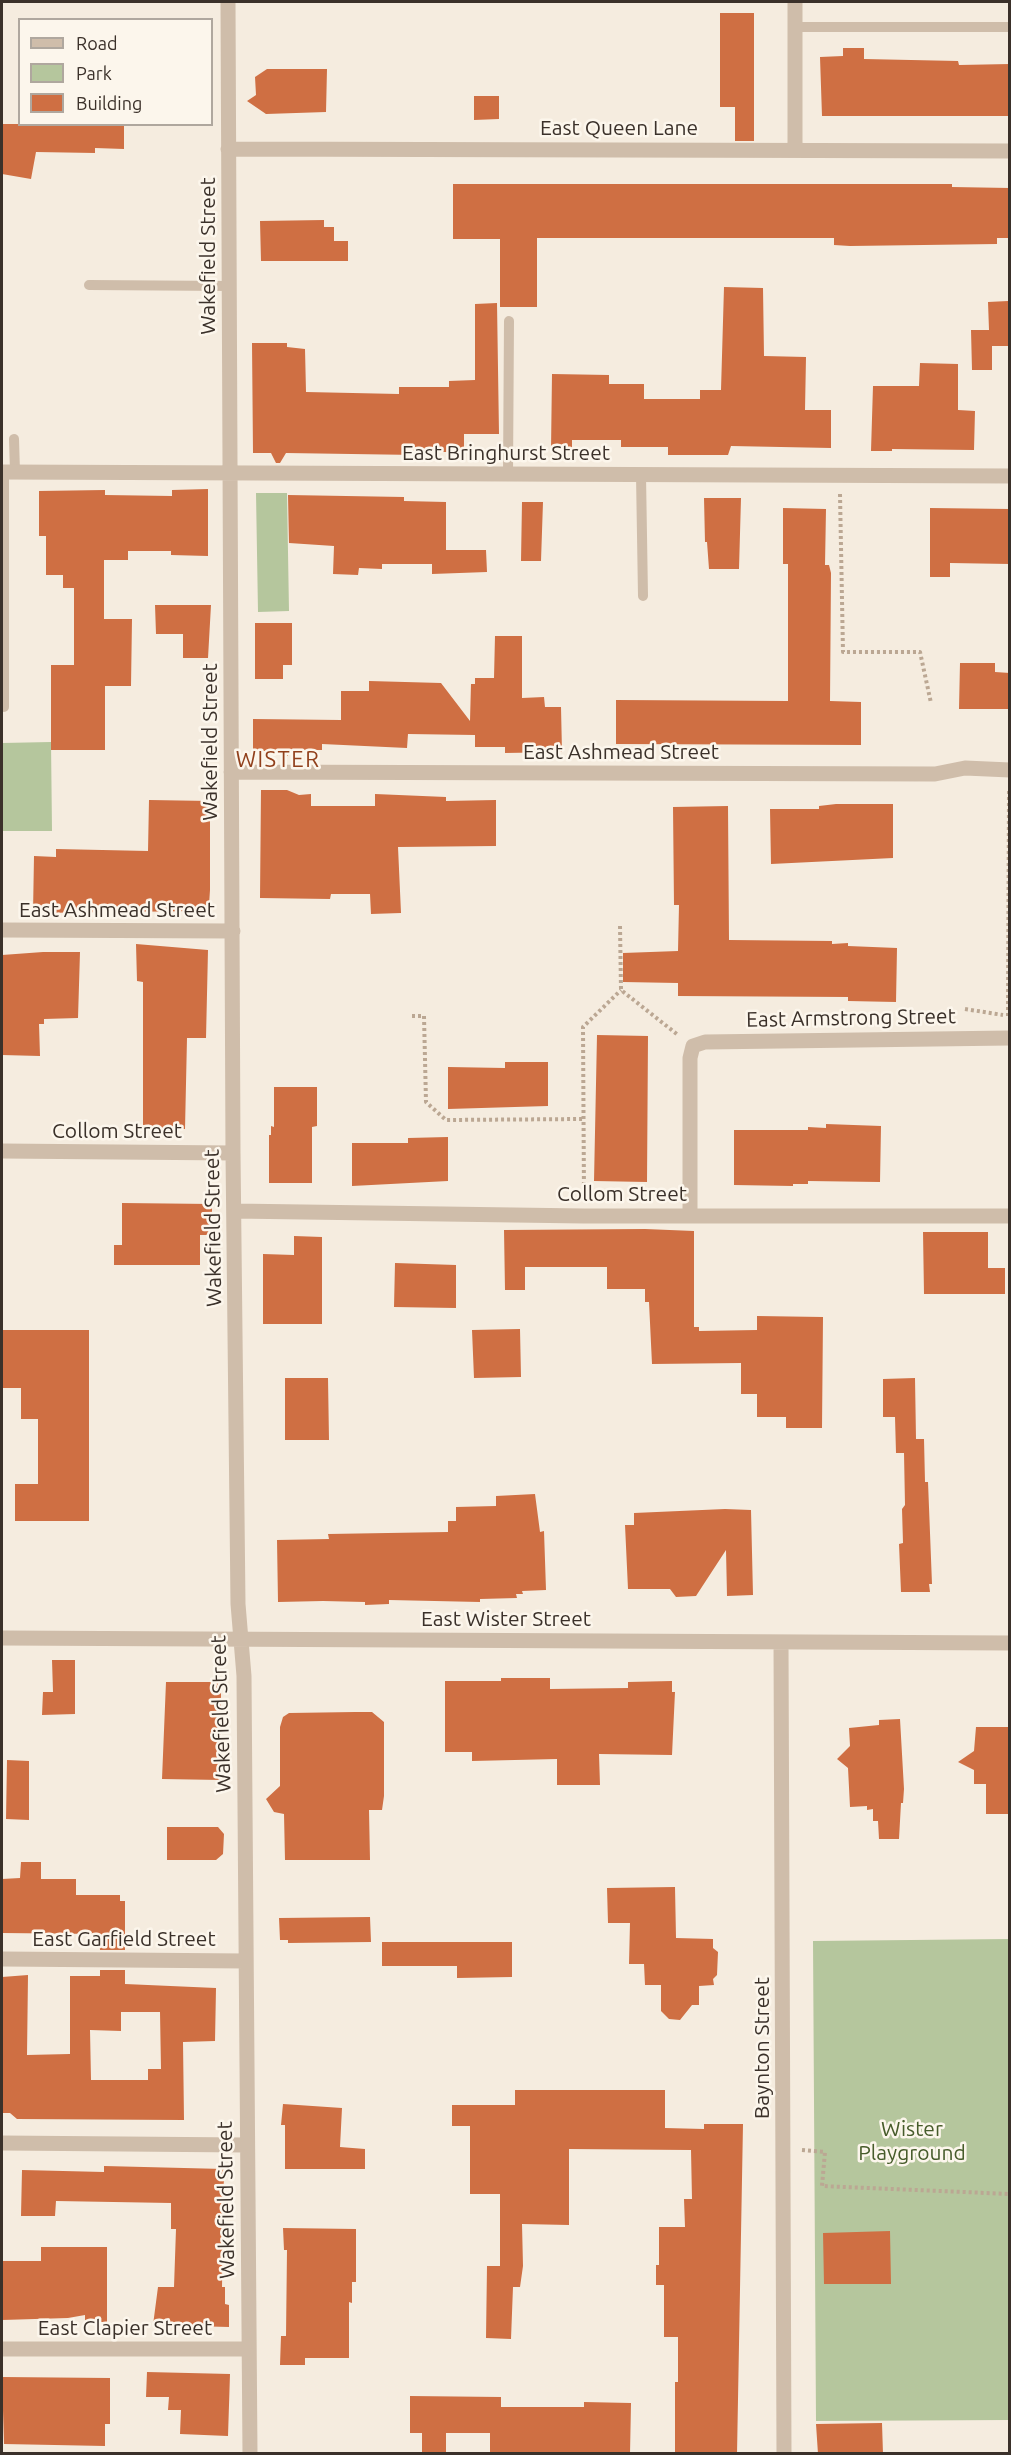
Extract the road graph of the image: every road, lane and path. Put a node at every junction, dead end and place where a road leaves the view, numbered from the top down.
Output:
1 (228, 2) edge
2 (795, 2) edge
3 (795, 27) junction
4 (1010, 27) edge
5 (228, 148) junction
6 (795, 150) junction
7 (1010, 151) edge
8 (89, 285) dead end
9 (229, 286) junction
10 (509, 321) dead end
11 (14, 439) dead end
12 (7, 472) edge
13 (230, 473) junction
14 (508, 474) junction
15 (641, 475) junction
16 (840, 476) junction
17 (1010, 476) edge
18 (643, 596) dead end
19 (931, 703) dead end
20 (4, 707) dead end
21 (1010, 770) edge
22 (231, 772) junction
23 (998, 787) dead end
24 (620, 926) dead end
25 (2, 930) edge
26 (233, 931) junction
27 (1009, 959) edge
28 (621, 990) junction
29 (965, 1009) dead end
30 (412, 1016) dead end
31 (1009, 1016) edge
32 (1010, 1038) edge
33 (693, 1046) junction
34 (584, 1119) junction
35 (2, 1151) edge
36 (233, 1153) junction
37 (234, 1211) junction
38 (690, 1214) junction
39 (584, 1216) junction
40 (1010, 1216) edge
41 (2, 1638) edge
42 (241, 1640) junction
43 (781, 1642) junction
44 (1010, 1643) edge
45 (2, 1959) edge
46 (245, 1961) junction
47 (2, 2143) edge
48 (246, 2145) junction
49 (783, 2148) junction
50 (1010, 2194) edge
51 (2, 2349) edge
52 (249, 2349) junction
53 (249, 2454) edge
54 (784, 2454) edge

1 - 5 street, Wakefield Street
2 - 3 street
3 - 4 lane
3 - 6 street
5 - 6 street, East Queen Lane
5 - 9 street, Wakefield Street
6 - 7 street, East Queen Lane
8 - 9 lane
9 - 13 street, Wakefield Street
10 - 14 lane
11 - 12 lane
12 - 13 street, East Bringhurst Street
12 - 20 lane
13 - 14 street, East Bringhurst Street
13 - 22 street, Wakefield Street
14 - 15 street, East Bringhurst Street
15 - 16 street, East Bringhurst Street
15 - 18 lane
16 - 17 street, East Bringhurst Street
16 - 19 path
21 - 22 street, East Ashmead Street
22 - 26 street, Wakefield Street
23 - 27 path
24 - 28 path
25 - 26 street, East Ashmead Street
26 - 36 street, Wakefield Street
27 - 31 path
28 - 33 path
28 - 34 path
29 - 31 path
30 - 34 path
32 - 33 street, East Armstrong Street
33 - 38 street
34 - 39 path
35 - 36 street, Collom Street
36 - 37 street, Wakefield Street
37 - 39 street, Collom Street
37 - 42 street, Wakefield Street
38 - 39 street, Collom Street
38 - 40 street, Collom Street
41 - 42 street, East Wister Street
42 - 43 street, East Wister Street
42 - 46 street, Wakefield Street
43 - 44 street, East Wister Street
43 - 49 street, Baynton Street
45 - 46 street, East Garfield Street
46 - 48 street, Wakefield Street
47 - 48 street
48 - 52 street, Wakefield Street
49 - 50 path
49 - 54 street, Baynton Street
51 - 52 street, East Clapier Street
52 - 53 street, Wakefield Street

